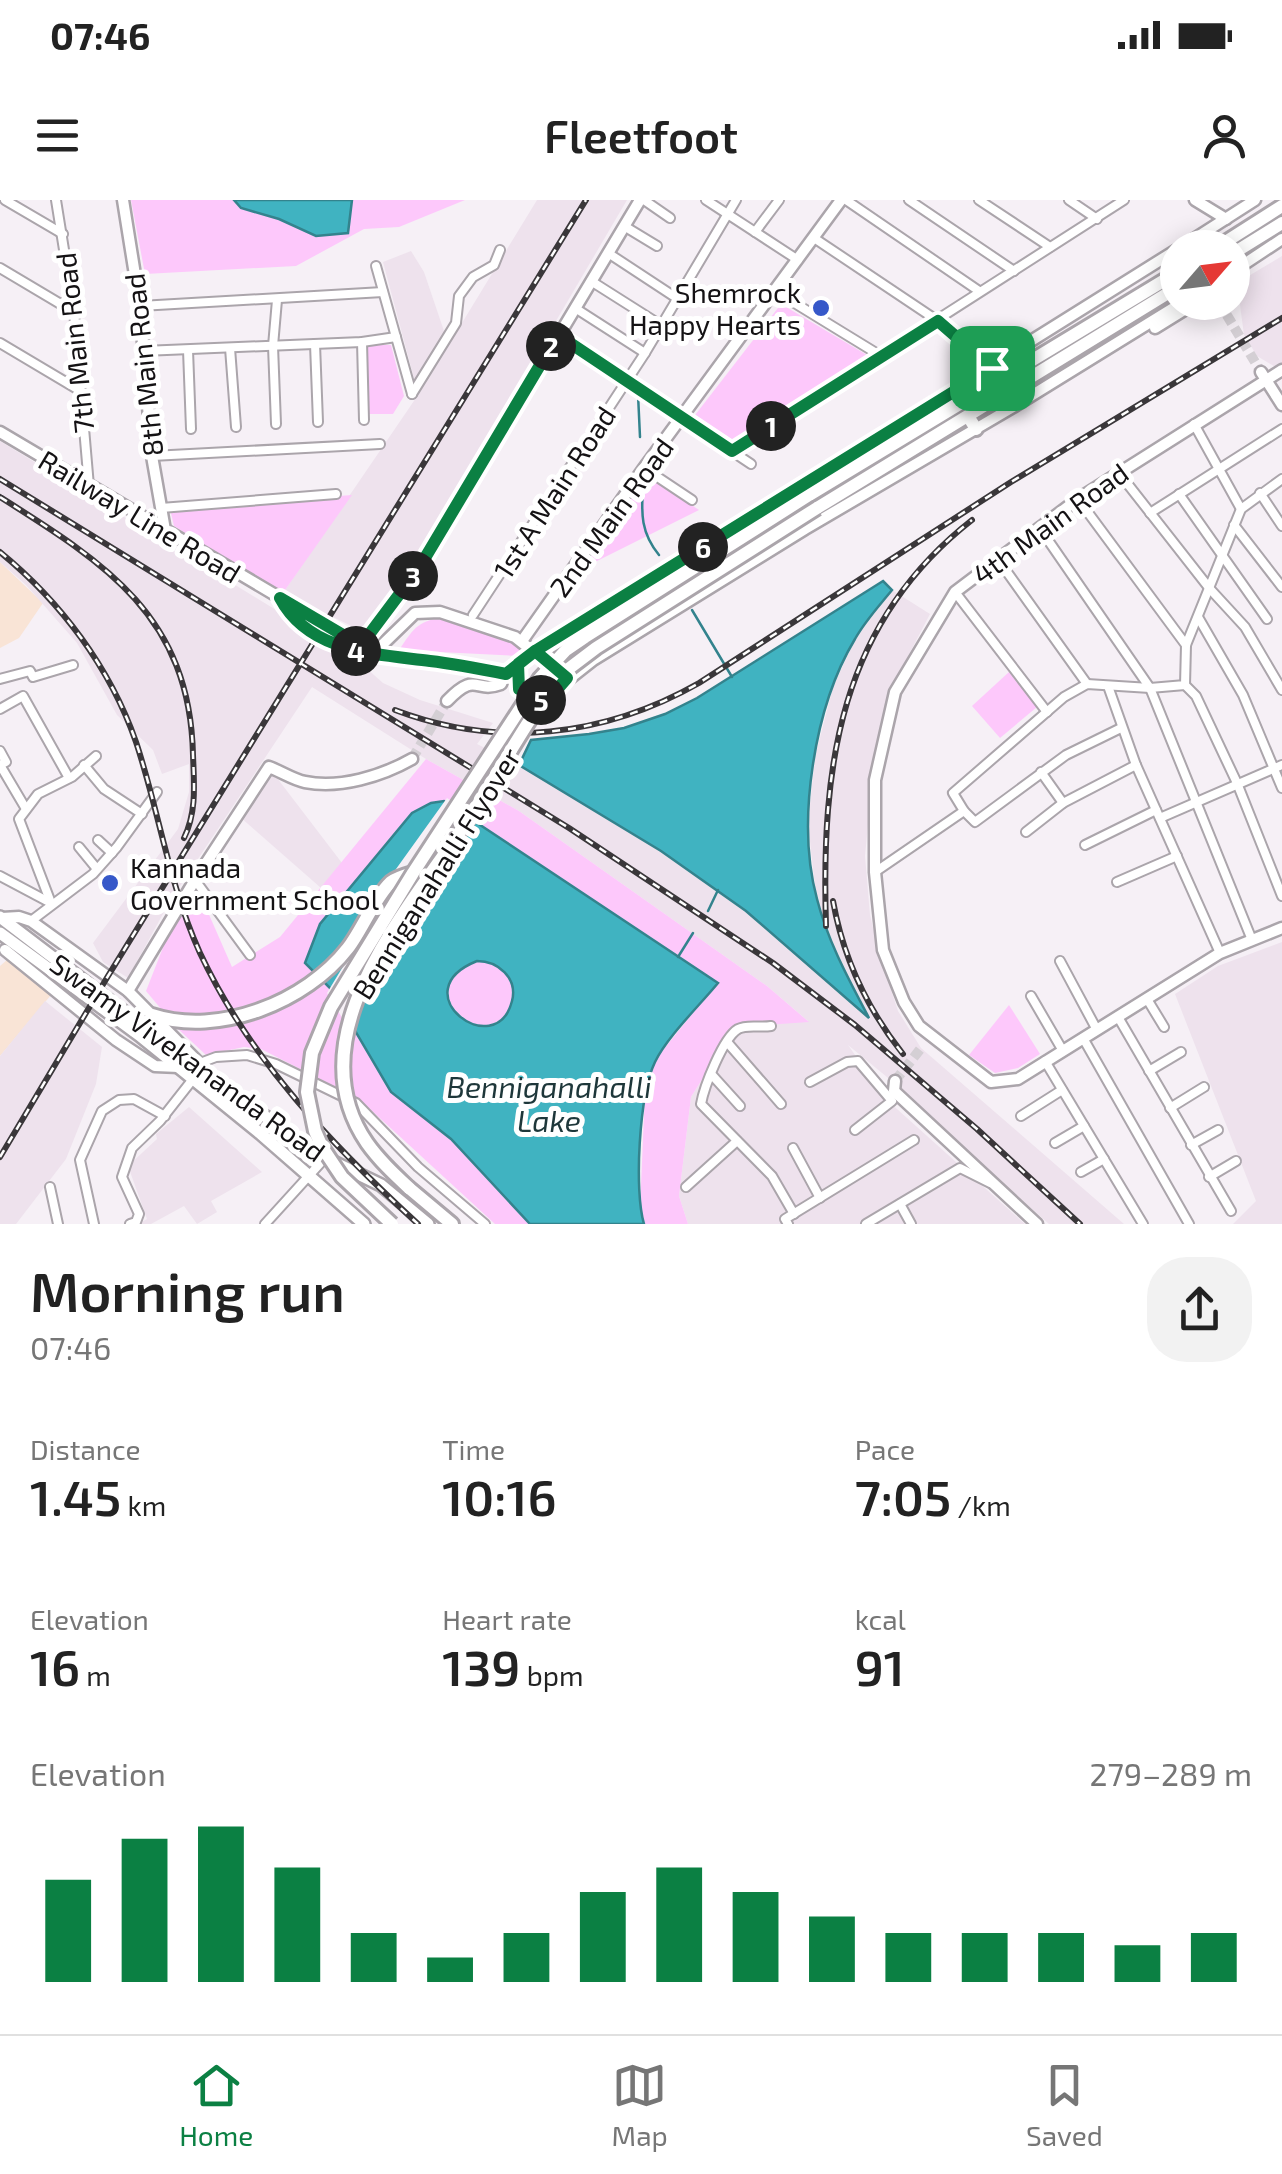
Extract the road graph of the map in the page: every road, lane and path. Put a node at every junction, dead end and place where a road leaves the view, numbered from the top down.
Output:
1 (5, 200) edge
2 (56, 200) edge
3 (122, 200) edge
4 (642, 200) edge
5 (706, 200) edge
6 (736, 200) edge
7 (779, 200) edge
8 (844, 200) edge
9 (909, 200) edge
10 (979, 200) edge
11 (1069, 200) edge
12 (1124, 200) edge
13 (1196, 200) edge
14 (1255, 200) edge
15 (1282, 206) edge
16 (728, 214) junction
17 (670, 218) dead end
18 (1226, 219) junction
19 (1097, 220) junction
20 (1282, 224) edge
21 (624, 226) junction
22 (1208, 230) edge
23 (1244, 230) edge
24 (755, 232) junction
25 (63, 234) junction
26 (814, 238) junction
27 (1282, 239) edge
28 (1250, 243) edge
29 (657, 246) dead end
30 (1050, 248) junction
31 (500, 250) dead end
32 (608, 253) junction
33 (798, 260) junction
34 (1160, 260) edge
35 (1250, 260) edge
36 (376, 266) dead end
37 (0, 268) edge
38 (1014, 271) junction
39 (590, 282) junction
40 (1160, 283) edge
41 (979, 291) junction
42 (383, 292) junction
43 (775, 292) junction
44 (1160, 298) edge
45 (678, 299) junction
46 (277, 300) junction
47 (140, 306) junction
48 (575, 308) junction
49 (74, 312) junction
50 (1160, 317) edge
51 (1167, 320) edge
52 (938, 321) junction
53 (662, 326) junction
54 (558, 335) junction
55 (1131, 336) junction
56 (396, 337) junction
57 (362, 342) junction
58 (0, 343) edge
59 (315, 344) junction
60 (273, 346) junction
61 (230, 348) junction
62 (188, 350) junction
63 (143, 351) junction
64 (645, 353) junction
65 (880, 356) junction
66 (992, 368) junction
67 (1282, 370) edge
68 (1264, 376) junction
69 (627, 379) junction
70 (79, 390) junction
71 (1005, 393) junction
72 (1282, 405) edge
73 (1014, 408) junction
74 (952, 410) junction
75 (968, 416) junction
76 (683, 417) junction
77 (364, 420) dead end
78 (318, 422) dead end
79 (276, 424) dead end
80 (1194, 424) junction
81 (236, 427) dead end
82 (190, 429) dead end
83 (976, 429) junction
84 (1282, 429) edge
85 (0, 432) edge
86 (380, 444) dead end
87 (732, 451) junction
88 (152, 456) junction
89 (751, 464) dead end
90 (644, 468) junction
91 (1219, 469) junction
92 (1119, 472) junction
93 (1282, 481) edge
94 (90, 486) junction
95 (1260, 493) junction
96 (336, 494) dead end
97 (1180, 494) junction
98 (1078, 499) junction
99 (692, 500) dead end
100 (160, 508) junction
101 (1241, 508) junction
102 (1150, 514) junction
103 (1234, 525) junction
104 (1282, 526) edge
105 (1039, 527) junction
106 (165, 530) junction
107 (1224, 555) junction
108 (997, 558) junction
109 (1282, 587) edge
110 (1210, 589) junction
111 (955, 592) junction
112 (280, 598) junction
113 (472, 616) dead end
114 (1198, 617) junction
115 (1266, 619) dead end
116 (518, 639) junction
117 (1186, 644) junction
118 (535, 651) junction
119 (369, 653) junction
120 (518, 664) junction
121 (73, 665) dead end
122 (1277, 672) edge
123 (506, 674) junction
124 (567, 678) junction
125 (0, 680) edge
126 (1087, 684) junction
127 (1185, 685) junction
128 (1108, 686) junction
129 (1150, 688) junction
130 (1282, 690) edge
131 (446, 701) tunnel mouth
132 (0, 708) edge
133 (1047, 712) junction
134 (1121, 728) junction
135 (0, 751) edge
136 (96, 756) dead end
137 (412, 760) tunnel mouth
138 (1136, 765) junction
139 (84, 766) junction
140 (1278, 767) edge
141 (1041, 772) junction
142 (69, 778) junction
143 (1237, 784) junction
144 (1282, 788) edge
145 (158, 792) dead end
146 (1197, 800) junction
147 (1063, 804) junction
148 (26, 809) junction
149 (964, 810) junction
150 (142, 814) junction
151 (1158, 814) junction
152 (1026, 832) dead end
153 (98, 840) dead end
154 (1086, 845) dead end
155 (78, 847) dead end
156 (112, 853) junction
157 (1177, 856) junction
158 (97, 869) junction
159 (412, 872) junction
160 (875, 872) junction
161 (0, 876) edge
162 (194, 880) junction
163 (1117, 882) dead end
164 (1282, 896) edge
165 (52, 904) junction
166 (1, 918) edge
167 (31, 921) junction
168 (1282, 928) edge
169 (1252, 940) junction
170 (3, 944) edge
171 (1220, 953) junction
172 (250, 955) dead end
173 (1060, 962) dead end
174 (128, 991) junction
175 (1031, 996) dead end
176 (1147, 998) junction
177 (152, 1014) junction
178 (1118, 1016) junction
179 (771, 1026) dead end
180 (1164, 1026) dead end
181 (1097, 1030) junction
182 (1083, 1038) junction
183 (727, 1042) junction
184 (1063, 1050) junction
185 (1181, 1052) dead end
186 (1045, 1062) junction
187 (200, 1063) junction
188 (1149, 1071) junction
189 (712, 1075) junction
190 (193, 1079) junction
191 (810, 1082) dead end
192 (878, 1083) junction
193 (894, 1083) joint
194 (220, 1085) junction
195 (1204, 1087) dead end
196 (1062, 1090) junction
197 (781, 1104) dead end
198 (740, 1106) dead end
199 (1170, 1108) junction
200 (165, 1116) junction
201 (1021, 1116) dead end
202 (1084, 1126) junction
203 (855, 1130) dead end
204 (1218, 1130) dead end
205 (914, 1140) dead end
206 (737, 1141) junction
207 (1055, 1144) dead end
208 (1191, 1145) junction
209 (794, 1148) dead end
210 (324, 1158) junction
211 (1104, 1159) junction
212 (1236, 1161) dead end
213 (1081, 1172) dead end
214 (310, 1176) junction
215 (1209, 1178) junction
216 (994, 1186) junction
217 (50, 1187) dead end
218 (686, 1188) dead end
219 (820, 1198) junction
220 (900, 1204) junction
221 (1231, 1211) dead end
222 (786, 1220) edge
223 (1033, 1220) edge
224 (58, 1224) edge
225 (94, 1224) edge
226 (130, 1224) edge
227 (266, 1224) edge
228 (364, 1224) edge
229 (392, 1224) edge
230 (428, 1224) edge
231 (452, 1224) edge
232 (485, 1224) edge
233 (866, 1224) edge
234 (910, 1224) edge
235 (1017, 1224) edge
236 (1143, 1224) edge
237 (1190, 1224) edge

1 - 25 street
2 - 25 street, 7th Main Road
3 - 47 street, 8th Main Road
4 - 17 street
4 - 21 street
5 - 16 street
6 - 16 street, 1st A Main Road
7 - 24 street
8 - 26 street, 2nd Main Road
8 - 41 street
9 - 38 street
10 - 30 street
11 - 19 street
12 - 19 street
13 - 18 street
14 - 18 street
15 - 23 highway
16 - 24 street
16 - 45 street, 1st A Main Road
18 - 22 street
19 - 30 street
20 - 28 highway
21 - 29 street
21 - 32 street
24 - 33 street
25 - 49 street, 7th Main Road
26 - 33 street, 2nd Main Road
26 - 52 street
27 - 35 street
30 - 38 street
31 - 56 street
32 - 39 street
32 - 45 street
33 - 43 street, 2nd Main Road
34 - 66 street
36 - 42 street
37 - 49 street
38 - 41 street
39 - 48 street
39 - 53 street
40 - 74 highway
41 - 52 street
42 - 46 street
42 - 56 street
43 - 65 street
43 - 76 street, 2nd Main Road
44 - 71 highway, Benniganahalli Flyover
45 - 53 street, 1st A Main Road
46 - 47 street
46 - 60 street
47 - 63 street, 8th Main Road
48 - 54 street
48 - 64 street
49 - 70 street, 7th Main Road
50 - 55 street
51 - 55 street
52 - 65 street
52 - 66 street
53 - 64 street, 1st A Main Road
54 - 69 street
54 - 112 street, Railway Line Road
55 - 73 street
56 - 57 street
57 - 59 street
57 - 77 street
58 - 70 street
59 - 60 street
59 - 78 street
60 - 61 street
60 - 79 street
61 - 62 street
61 - 81 street
62 - 63 street
62 - 82 street
63 - 88 street, 8th Main Road
64 - 69 street, 1st A Main Road
65 - 87 street
66 - 74 highway
66 - 118 street
67 - 68 street, 4th Main Road
68 - 72 street
68 - 80 street, 4th Main Road
69 - 76 street
69 - 113 street, 1st A Main Road
70 - 94 street, 7th Main Road
71 - 73 highway
71 - 75 highway, Benniganahalli Flyover
73 - 83 street
74 - 159 highway, Benniganahalli Flyover, bridge
75 - 83 highway
75 - 231 highway, Benniganahalli Flyover, bridge
76 - 87 street
76 - 90 street, 2nd Main Road
80 - 91 street
80 - 92 street, 4th Main Road
83 - 124 street
84 - 91 street
85 - 94 street, Railway Line Road
86 - 88 street
87 - 89 street
88 - 100 street, 8th Main Road
90 - 99 street
90 - 116 street, 2nd Main Road
91 - 97 street
91 - 101 street
92 - 98 street, 4th Main Road
92 - 102 street
93 - 95 street
94 - 106 street, Railway Line Road
95 - 101 street
95 - 104 street
96 - 100 street
97 - 102 street
97 - 107 street
98 - 105 street, 4th Main Road
98 - 117 street
100 - 106 street, 8th Main Road
101 - 103 street
102 - 110 street
103 - 107 street
103 - 109 street
105 - 108 street, 4th Main Road
105 - 129 street
106 - 112 street, Railway Line Road
107 - 110 street
107 - 115 street
108 - 111 street, 4th Main Road
108 - 126 street
110 - 114 street
110 - 122 street
111 - 133 street
111 - 160 street, 4th Main Road
112 - 119 street, Railway Line Road
114 - 117 street
114 - 140 street
116 - 118 street
116 - 119 street
117 - 127 street
118 - 120 street
118 - 124 street
119 - 123 street, Railway Line Road
120 - 123 street
120 - 124 street
121 - 125 street
122 - 130 street
123 - 131 street
126 - 128 street
126 - 133 street
127 - 129 street
127 - 143 street
128 - 129 street
128 - 134 street
129 - 146 street
132 - 142 street
133 - 149 street
134 - 138 street
134 - 141 street
135 - 148 street
136 - 139 street
137 - 162 street
138 - 147 street
138 - 151 street
139 - 142 street
139 - 150 street
140 - 143 street
140 - 144 street
141 - 147 street
141 - 149 street
142 - 148 street
143 - 146 street
143 - 164 street
145 - 150 street
146 - 151 street
146 - 169 street
147 - 152 street
148 - 165 street
149 - 160 street
150 - 156 street
151 - 154 street
151 - 157 street
153 - 156 street
155 - 158 street
156 - 158 street
157 - 163 street
157 - 171 street
158 - 165 street
159 - 177 highway
159 - 229 highway, Benniganahalli Flyover, bridge
160 - 186 street, 4th Main Road
161 - 165 street
162 - 172 street
162 - 174 street
165 - 167 street
166 - 167 street
166 - 194 main road, Swamy Vivekananda Road
167 - 174 street
168 - 169 street
169 - 171 street
170 - 190 main road, Swamy Vivekananda Road
171 - 176 street
173 - 181 street
174 - 177 street
175 - 184 street
176 - 178 street
176 - 180 street
177 - 187 street
178 - 181 street
178 - 188 street
179 - 183 street
181 - 182 street
182 - 184 street
182 - 237 street
183 - 189 street
183 - 197 street
184 - 186 street
185 - 188 street
186 - 196 street
187 - 194 street
187 - 232 street
188 - 199 street
189 - 198 street
189 - 206 street
190 - 200 street
190 - 214 main road, Swamy Vivekananda Road
191 - 192 street
192 - 193 street
192 - 203 street
193 - 216 street
194 - 210 main road, Swamy Vivekananda Road
195 - 199 street
196 - 201 street
196 - 202 street
199 - 208 street
200 - 225 street
200 - 226 street
202 - 207 street
202 - 211 street
204 - 208 street
205 - 219 street
206 - 218 street
206 - 222 street
208 - 215 street
209 - 219 street
210 - 214 street
210 - 230 main road, Swamy Vivekananda Road
211 - 213 street
211 - 236 street
212 - 215 street
214 - 227 street
214 - 228 main road, Swamy Vivekananda Road
215 - 221 street
216 - 220 street
216 - 223 street
217 - 224 street
219 - 222 street
220 - 233 street
220 - 234 street
223 - 235 street

